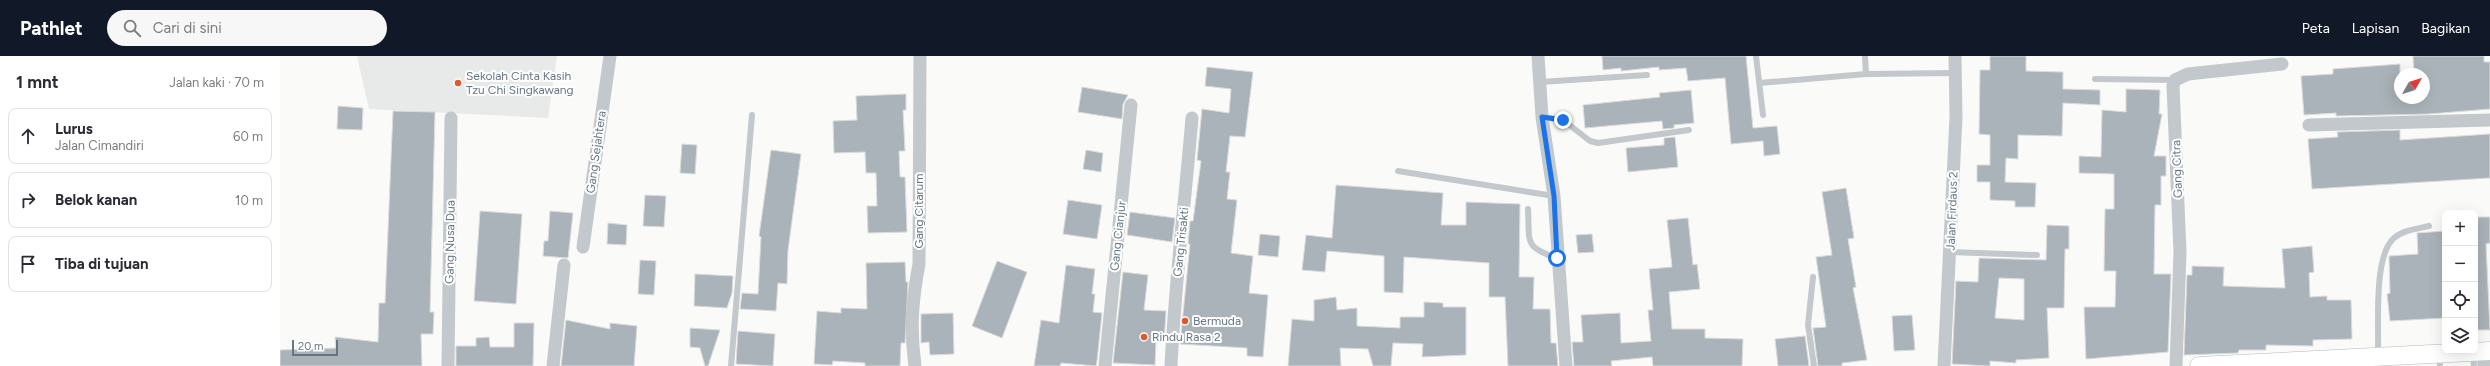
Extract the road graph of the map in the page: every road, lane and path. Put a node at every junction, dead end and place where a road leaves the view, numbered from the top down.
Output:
1 (610, 56) edge
2 (920, 56) edge
3 (1538, 56) edge
4 (1756, 56) edge
5 (1865, 56) edge
6 (1955, 56) edge
7 (2282, 64) dead end
8 (1955, 73) junction
9 (1866, 74) junction
10 (1647, 75) dead end
11 (2096, 79) dead end
12 (2175, 80) junction
13 (1540, 82) junction
14 (1759, 83) junction
15 (1130, 106) dead end
16 (752, 115) dead end
17 (1763, 115) dead end
18 (1542, 117) junction
19 (451, 118) dead end
20 (1192, 118) dead end
21 (2490, 120) edge
22 (2309, 125) dead end
23 (1689, 130) dead end
24 (1398, 171) dead end
25 (1554, 196) junction
26 (1528, 209) dead end
27 (2429, 226) dead end
28 (583, 247) dead end
29 (1950, 252) junction
30 (2037, 255) dead end
31 (1557, 258) junction
32 (564, 265) dead end
33 (1813, 276) dead end
34 (2378, 356) junction
35 (2481, 357) edge
36 (2439, 360) edge
37 (2348, 362) edge
38 (2299, 363) edge
39 (448, 366) edge
40 (553, 366) edge
41 (731, 366) edge
42 (915, 366) edge
43 (1105, 366) edge
44 (1171, 366) edge
45 (1566, 366) edge
46 (1814, 366) edge
47 (1944, 366) edge
48 (2176, 366) edge
49 (2199, 366) edge

1 - 28 street, Gang Sejahtera
2 - 42 street, Gang Citarum
3 - 13 street
4 - 14 lane
5 - 9 lane
6 - 8 street, Jalan Firdaus 2
7 - 12 street
8 - 9 lane
8 - 29 street, Jalan Firdaus 2
9 - 14 lane
10 - 13 lane
11 - 12 lane
12 - 48 street, Gang Citra
13 - 18 street
14 - 17 lane
15 - 43 street, Gang Cianjur
16 - 41 lane
18 - 23 lane
18 - 25 street
19 - 39 street, Gang Nusa Dua
20 - 44 street, Gang Trisakti
21 - 22 street
24 - 25 lane
25 - 31 street
26 - 31 lane
27 - 34 lane
29 - 30 lane
29 - 47 street, Jalan Firdaus 2
31 - 45 street
32 - 40 street
33 - 46 lane
34 - 36 street
34 - 37 street
35 - 36 street
37 - 38 street
38 - 49 street

